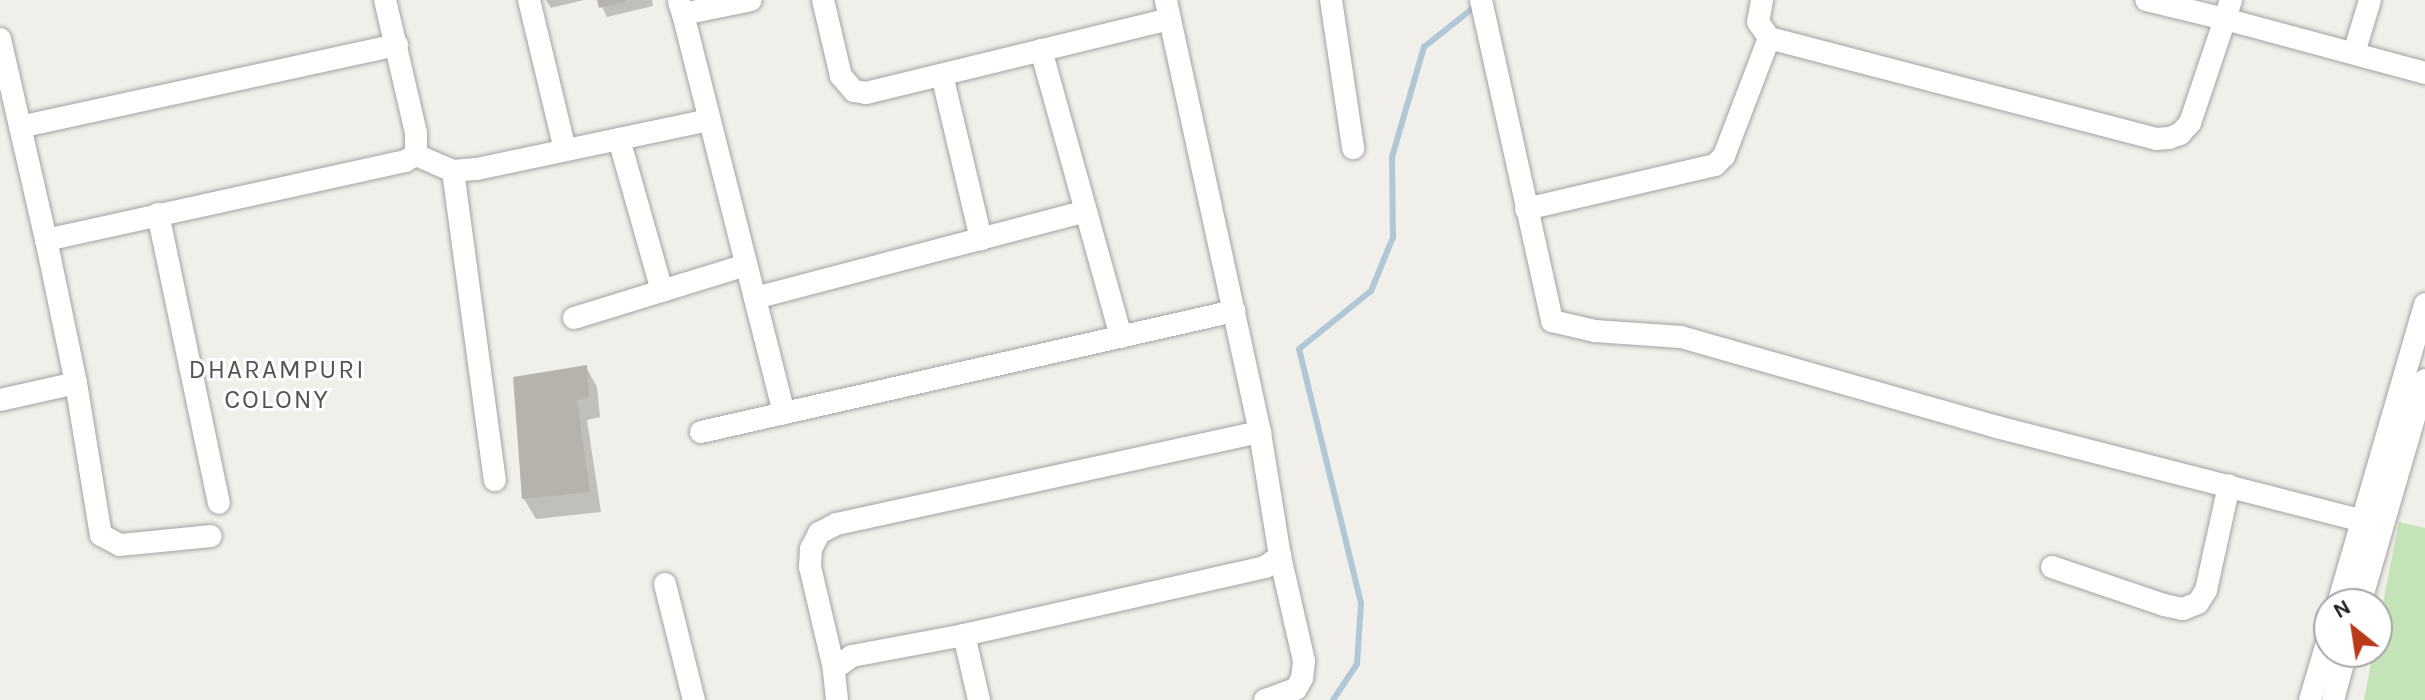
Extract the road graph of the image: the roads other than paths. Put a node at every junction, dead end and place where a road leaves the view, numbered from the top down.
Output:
1 (385, 0) edge
2 (529, 0) edge
3 (751, 0) edge
4 (823, 0) edge
5 (1331, 0) edge
6 (1762, 0) edge
7 (2146, 0) edge
8 (2370, 0) edge
9 (1482, 5) edge
10 (681, 7) edge
11 (1167, 10) edge
12 (2228, 10) edge
13 (1769, 38) junction
14 (0, 39) edge
15 (397, 45) junction
16 (1041, 50) junction
17 (2354, 53) junction
18 (2425, 73) edge
19 (942, 75) junction
20 (709, 120) junction
21 (20, 127) junction
22 (619, 139) junction
23 (1353, 148) dead end
24 (565, 150) junction
25 (416, 155) junction
26 (453, 171) junction
27 (1526, 209) junction
28 (1086, 211) junction
29 (158, 214) junction
30 (981, 239) junction
31 (46, 240) junction
32 (746, 265) junction
33 (662, 291) junction
34 (755, 298) junction
35 (2425, 304) edge
36 (1234, 311) junction
37 (574, 318) dead end
38 (1121, 337) junction
39 (2425, 380) edge
40 (76, 383) junction
41 (0, 400) edge
42 (784, 413) junction
43 (701, 432) dead end
44 (1260, 432) junction
45 (495, 480) dead end
46 (2229, 485) junction
47 (219, 503) dead end
48 (2363, 521) junction
49 (211, 536) dead end
50 (1280, 556) junction
51 (2052, 567) dead end
52 (665, 584) dead end
53 (2343, 588) edge
54 (2365, 588) edge
55 (964, 635) junction
56 (2320, 668) edge
57 (2342, 668) edge
58 (834, 669) junction
59 (694, 700) edge
60 (837, 700) edge
61 (979, 700) edge
62 (1265, 700) edge
63 (2310, 700) edge
64 (2333, 700) edge

1 - 15 street
2 - 24 street
3 - 10 street
4 - 19 street
5 - 23 street
6 - 13 street
7 - 12 street
8 - 17 street
9 - 27 street
10 - 20 street
11 - 16 street
11 - 36 street
12 - 13 street
12 - 17 street
13 - 27 street
14 - 21 street
15 - 21 street
15 - 25 street
16 - 19 street
16 - 28 street
17 - 18 street
19 - 30 street
20 - 22 street
20 - 32 street
21 - 31 street
22 - 24 street
22 - 33 street
24 - 26 street
25 - 26 street
25 - 29 street
26 - 45 street
27 - 46 street
28 - 30 street
28 - 38 street
29 - 31 street
29 - 47 street
30 - 34 street
31 - 40 street
32 - 33 street
32 - 34 street
33 - 37 street
34 - 42 street
35 - 48 street
36 - 38 street
36 - 44 street
38 - 42 street
39 - 54 street
40 - 41 street
40 - 49 street
42 - 43 street
44 - 50 street
44 - 58 street
46 - 48 street
46 - 51 street
48 - 53 street
50 - 55 street
50 - 62 street
52 - 59 street
55 - 58 street
55 - 61 street
56 - 63 street
57 - 64 street
58 - 60 street

